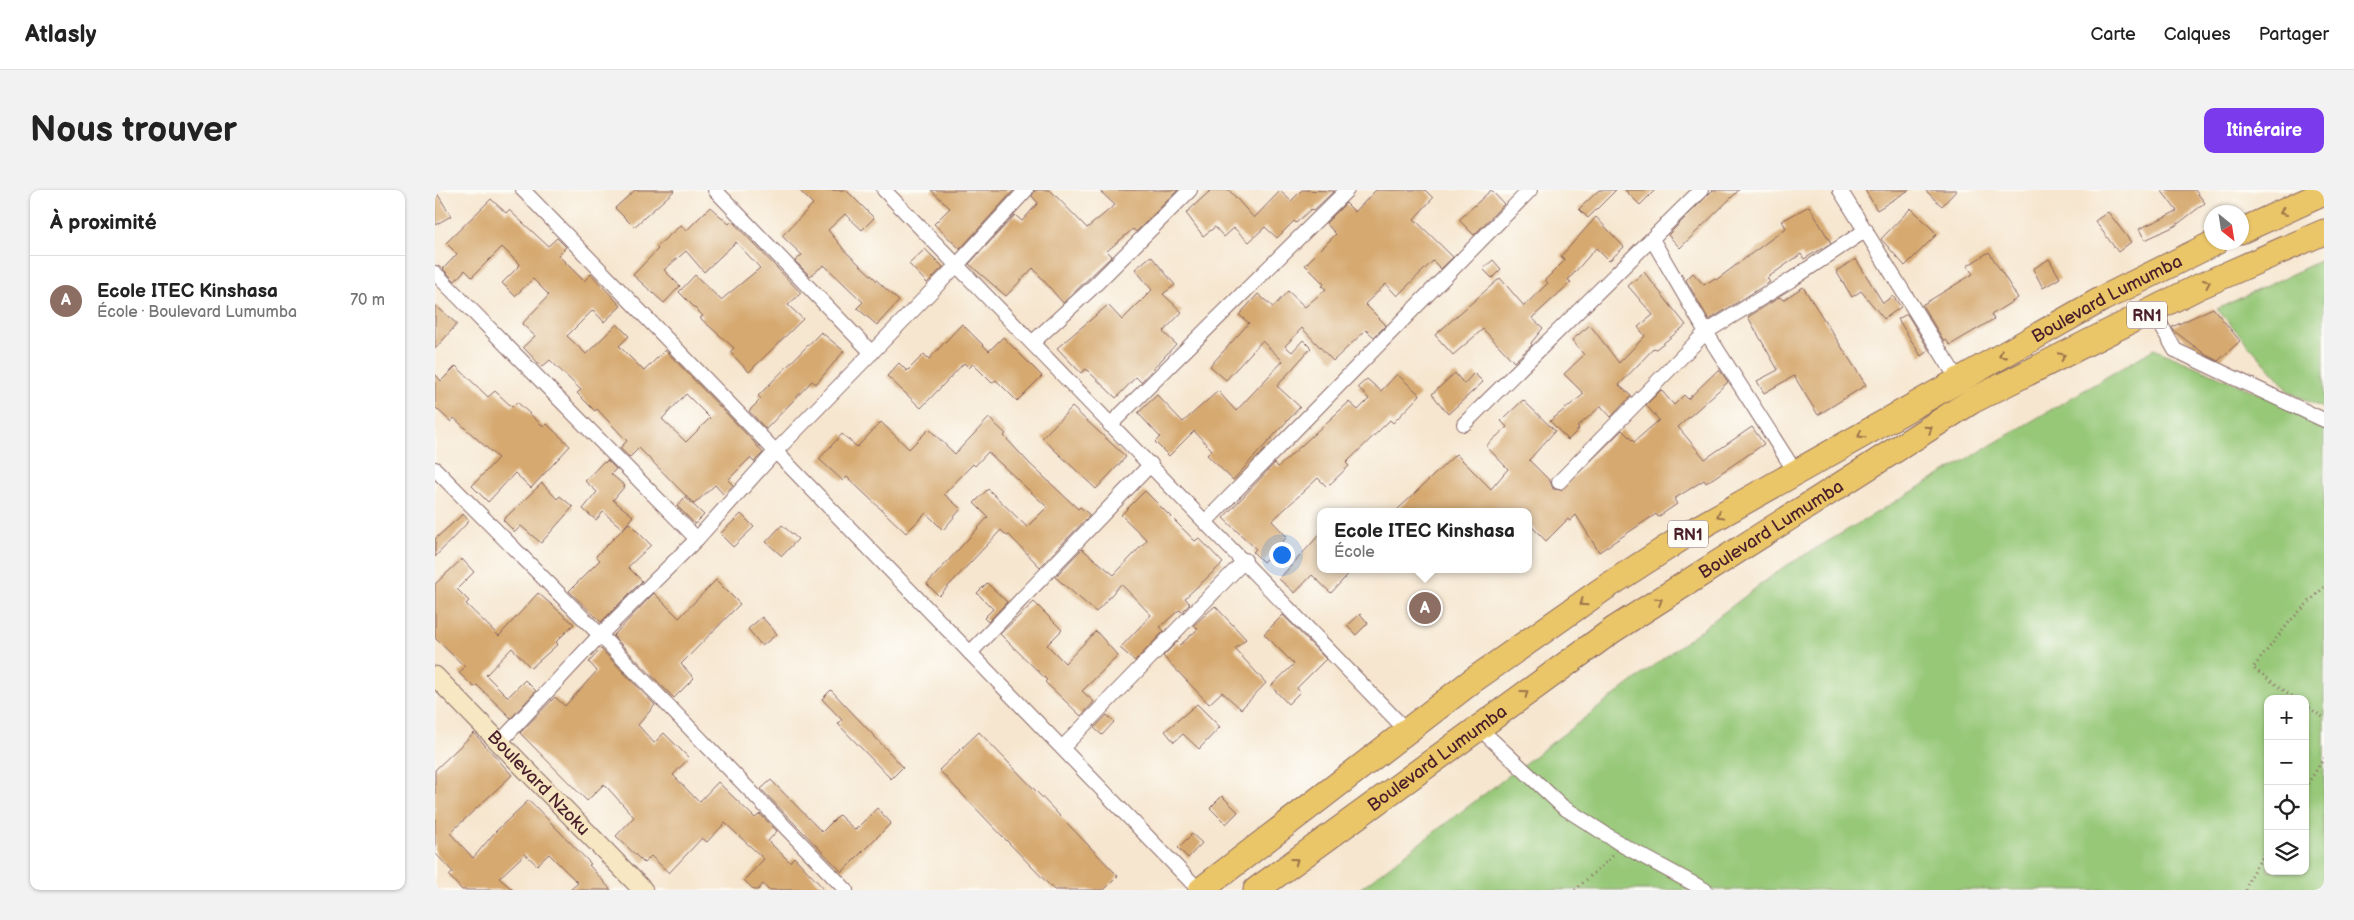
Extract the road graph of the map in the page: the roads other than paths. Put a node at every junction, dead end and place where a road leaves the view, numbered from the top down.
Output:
1 (523, 190) edge
2 (715, 190) edge
3 (884, 190) edge
4 (1026, 190) edge
5 (1190, 190) edge
6 (1347, 190) edge
7 (1530, 190) edge
8 (1701, 190) edge
9 (1840, 190) edge
10 (2324, 193) edge
11 (2249, 227) edge
12 (1866, 230) junction
13 (2324, 232) edge
14 (1652, 239) junction
15 (2204, 248) edge
16 (957, 265) junction
17 (435, 273) edge
18 (2153, 311) junction
19 (1706, 332) junction
20 (1033, 342) junction
21 (872, 352) junction
22 (1958, 380) junction
23 (2324, 420) edge
24 (1110, 424) junction
25 (1464, 424) dead end
26 (775, 452) junction
27 (1151, 464) junction
28 (435, 469) edge
29 (1796, 473) junction
30 (1559, 482) dead end
31 (1207, 520) junction
32 (697, 539) junction
33 (1245, 560) junction
34 (600, 635) junction
35 (971, 653) junction
36 (435, 676) edge
37 (1478, 726) junction
38 (1407, 730) junction
39 (500, 742) junction
40 (1063, 747) junction
41 (643, 890) edge
42 (846, 890) edge
43 (1200, 890) edge
44 (1256, 890) edge
45 (1705, 890) edge

1 - 26 street
2 - 21 street
3 - 16 street
4 - 16 street
5 - 20 street
6 - 24 street
7 - 31 street
8 - 14 street
9 - 12 street
10 -> 11 highway
12 - 19 street
12 - 22 street
18 -> 13 highway, Boulevard Lumumba / RN1
14 - 19 street
14 - 25 street
15 -> 22 highway, Boulevard Lumumba / RN1
16 - 20 street
16 - 21 street
17 - 32 street
18 - 23 street
37 -> 18 highway, Boulevard Lumumba / RN1
19 - 29 street
19 - 30 street
20 - 24 street
21 - 26 street
22 -> 29 highway, Boulevard Lumumba / RN1
24 - 27 street
26 - 32 street
26 - 35 street
27 - 31 street
27 - 35 street
28 - 34 street
29 -> 38 highway, Boulevard Lumumba / RN1
31 - 33 street
32 - 34 street
33 - 38 street
33 - 40 street
34 - 39 street
34 - 42 street
35 - 40 street
36 - 39 street, Boulevard Nzoku
44 -> 37 highway, Boulevard Lumumba / RN1
37 - 45 street
38 - 43 highway, Boulevard Lumumba / RN1
39 - 41 street, Boulevard Nzoku
40 - 43 street

